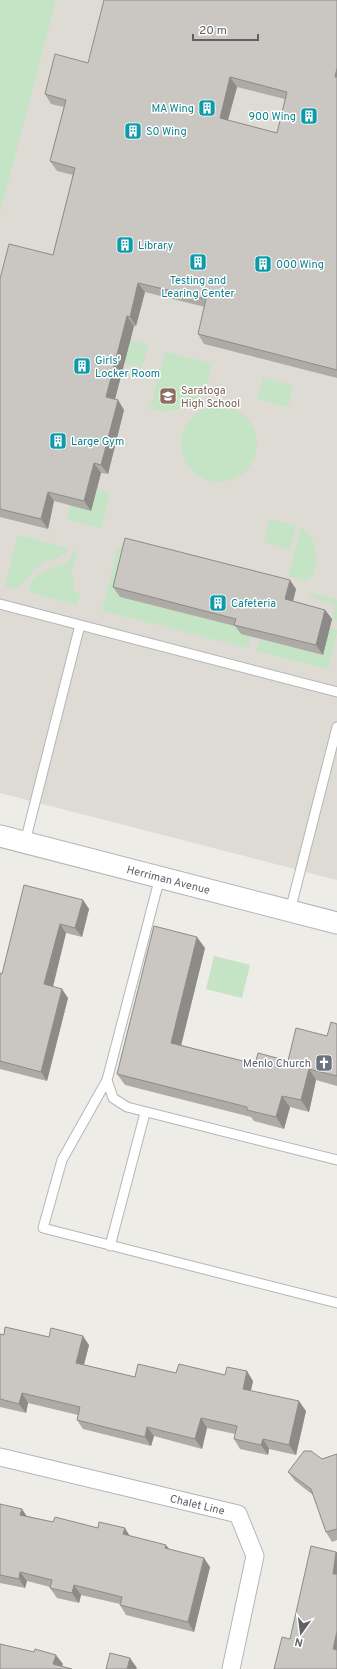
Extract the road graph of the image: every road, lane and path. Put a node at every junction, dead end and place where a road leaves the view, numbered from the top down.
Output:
1 (0, 604) edge
2 (80, 625) junction
3 (337, 692) edge
4 (337, 727) edge
5 (0, 836) edge
6 (25, 842) junction
7 (160, 877) junction
8 (290, 911) junction
9 (337, 923) edge
10 (107, 1080) junction
11 (145, 1113) junction
12 (337, 1160) edge
13 (110, 1246) junction
14 (337, 1303) edge
15 (0, 1457) edge
16 (231, 1669) edge

1 - 2 lane
2 - 3 lane
2 - 6 lane
4 - 8 lane
5 - 6 street, Herriman Avenue
6 - 7 street, Herriman Avenue
7 - 8 street, Herriman Avenue
7 - 10 lane
8 - 9 street, Herriman Avenue
10 - 11 lane
10 - 13 lane
11 - 12 lane
11 - 13 lane
13 - 14 lane
15 - 16 street, Chalet Line

